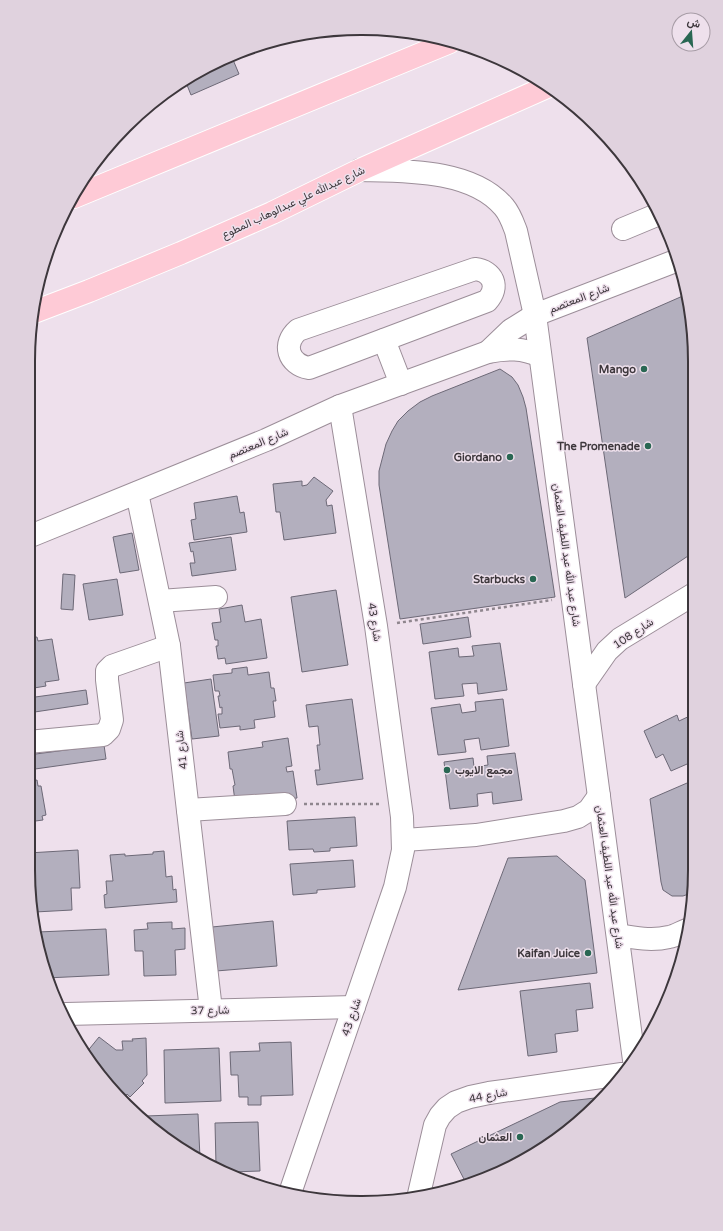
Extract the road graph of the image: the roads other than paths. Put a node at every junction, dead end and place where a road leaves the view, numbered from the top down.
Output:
1 (442, 45) edge
2 (542, 89) edge
3 (360, 170) junction
4 (82, 194) edge
5 (654, 216) edge
6 (623, 229) dead end
7 (673, 262) edge
8 (39, 310) edge
9 (535, 315) junction
10 (384, 340) junction
11 (488, 352) junction
12 (540, 356) junction
13 (401, 384) junction
14 (340, 406) junction
15 (137, 493) junction
16 (35, 534) edge
17 (216, 597) dead end
18 (688, 598) edge
19 (160, 601) junction
20 (169, 646) junction
21 (584, 684) junction
22 (35, 741) edge
23 (599, 796) junction
24 (285, 804) road end
25 (188, 810) junction
26 (404, 840) junction
27 (682, 932) edge
28 (618, 935) junction
29 (354, 1007) junction
30 (211, 1010) junction
31 (69, 1014) edge
32 (633, 1051) edge
33 (615, 1075) edge
34 (292, 1188) edge
35 (419, 1191) edge

1 - 4 main road
2 - 3 main road, شارع عبدالله علي عبدالوهاب المطوع
3 - 8 main road, شارع عبدالله علي عبدالوهاب المطوع
3 - 9 street, شارع عبد الله عبد اللطيف العثمان
5 - 6 street
7 - 9 street, شارع المعتصم
9 - 11 street, شارع المعتصم
9 - 12 street, شارع عبد الله عبد اللطيف العثمان
10 - 10 street
10 - 13 street
11 - 12 street, شارع المعتصم
11 - 13 street, شارع المعتصم
12 - 21 street, شارع عبد الله عبد اللطيف العثمان
13 - 14 street, شارع المعتصم
14 - 15 street, شارع المعتصم
14 - 26 street, شارع 43
15 - 16 street, شارع المعتصم
15 - 19 street, شارع 41
17 - 19 street
18 - 21 street, شارع 108
19 - 20 street, شارع 41
20 - 22 street
20 - 25 street, شارع 41
21 - 23 street, شارع عبد الله عبد اللطيف العثمان
23 - 26 street
23 - 28 street, شارع عبد الله عبد اللطيف العثمان
24 - 25 street
25 - 30 street, شارع 41
26 - 29 street, شارع 43
27 - 28 street
28 - 32 street, شارع عبد الله عبد اللطيف العثمان
29 - 30 street, شارع 37
29 - 34 street, شارع 43
30 - 31 street, شارع 37
33 - 35 street, شارع 44

